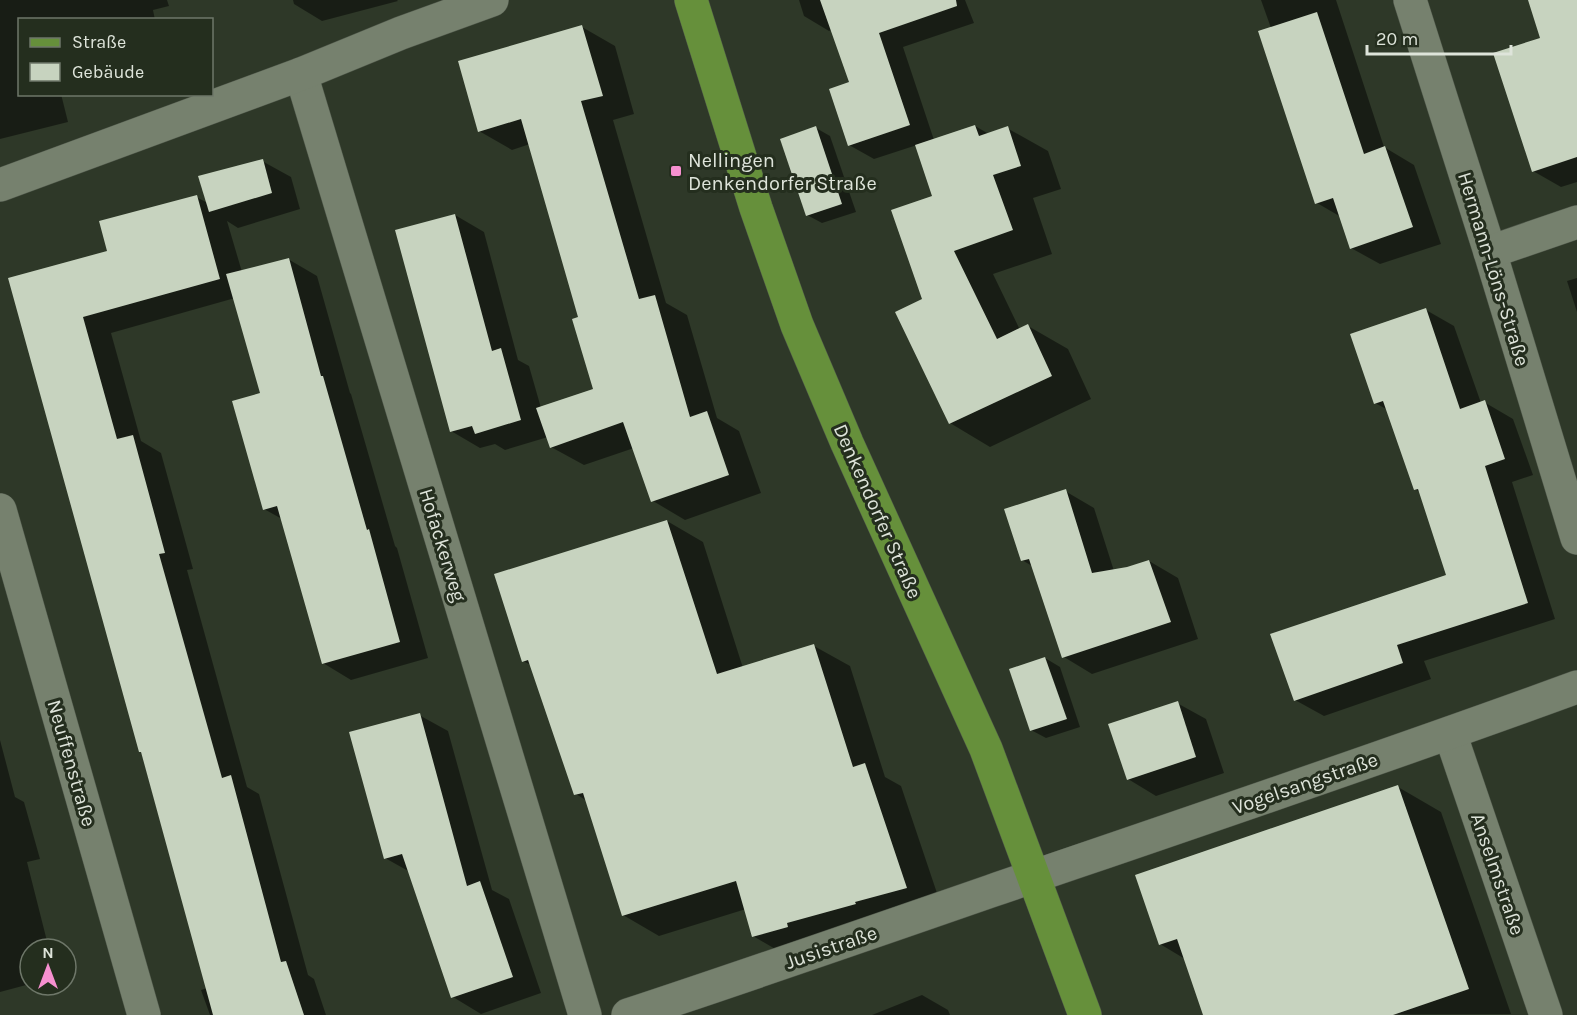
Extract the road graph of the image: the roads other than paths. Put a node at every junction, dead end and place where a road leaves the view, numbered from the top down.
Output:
1 (492, 0) edge
2 (692, 0) edge
3 (1410, 0) edge
4 (301, 74) junction
5 (0, 185) edge
6 (1577, 222) edge
7 (1490, 252) junction
8 (0, 510) edge
9 (1577, 538) edge
10 (1577, 687) edge
11 (1450, 733) junction
12 (1033, 877) junction
13 (144, 1015) edge
14 (585, 1015) edge
15 (628, 1015) edge
16 (1085, 1015) edge
17 (1546, 1015) edge

1 - 4 street
2 - 12 main road, Denkendorfer Straße
3 - 7 street, Hermann-Löns-Straße
4 - 5 street
4 - 14 street, Hofackerweg
6 - 7 street
7 - 9 street, Hermann-Löns-Straße
8 - 13 street, Neuffenstraße
10 - 11 street, Vogelsangstraße
11 - 12 street, Vogelsangstraße
11 - 17 street, Anselmstraße
12 - 15 street, Jusistraße
12 - 16 main road, Denkendorfer Straße

